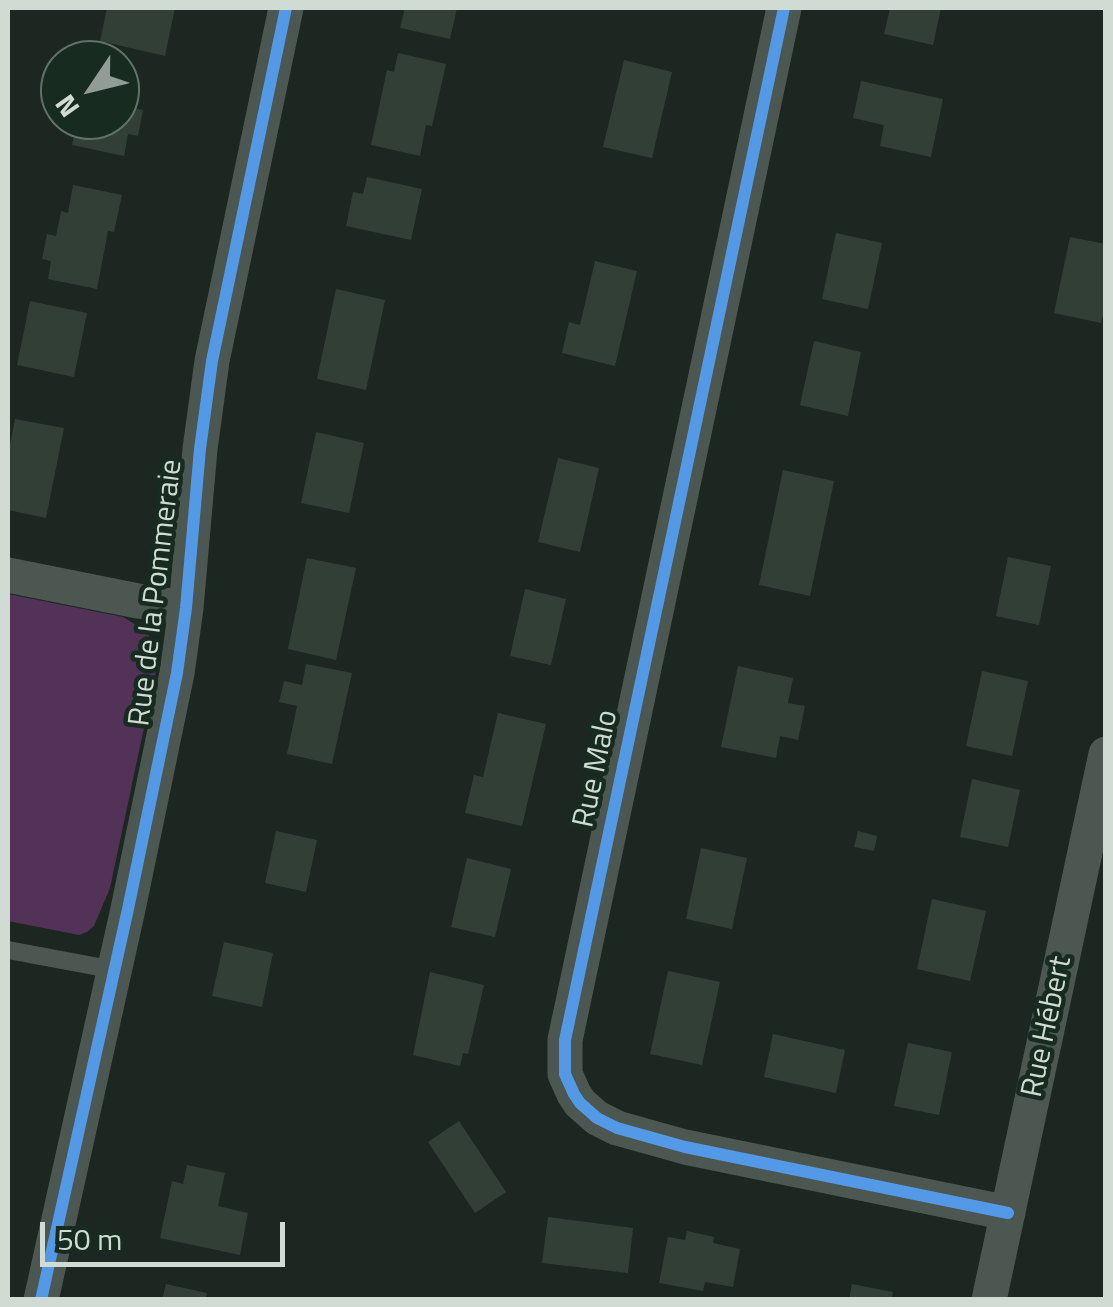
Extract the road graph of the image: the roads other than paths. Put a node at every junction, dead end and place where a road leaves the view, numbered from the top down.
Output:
1 (286, 8) edge
2 (784, 8) edge
3 (8, 574) edge
4 (186, 608) junction
5 (1106, 754) edge
6 (8, 950) edge
7 (115, 970) junction
8 (1008, 1212) junction
9 (42, 1300) edge
10 (989, 1300) edge

1 - 4 street, Rue de la Pommeraie
2 - 8 street, Rue Malo
3 - 4 street
4 - 7 street, Rue de la Pommeraie
5 - 8 street, Rue Hébert
6 - 7 lane
7 - 9 street, Rue de la Pommeraie
8 - 10 street, Rue Hébert

